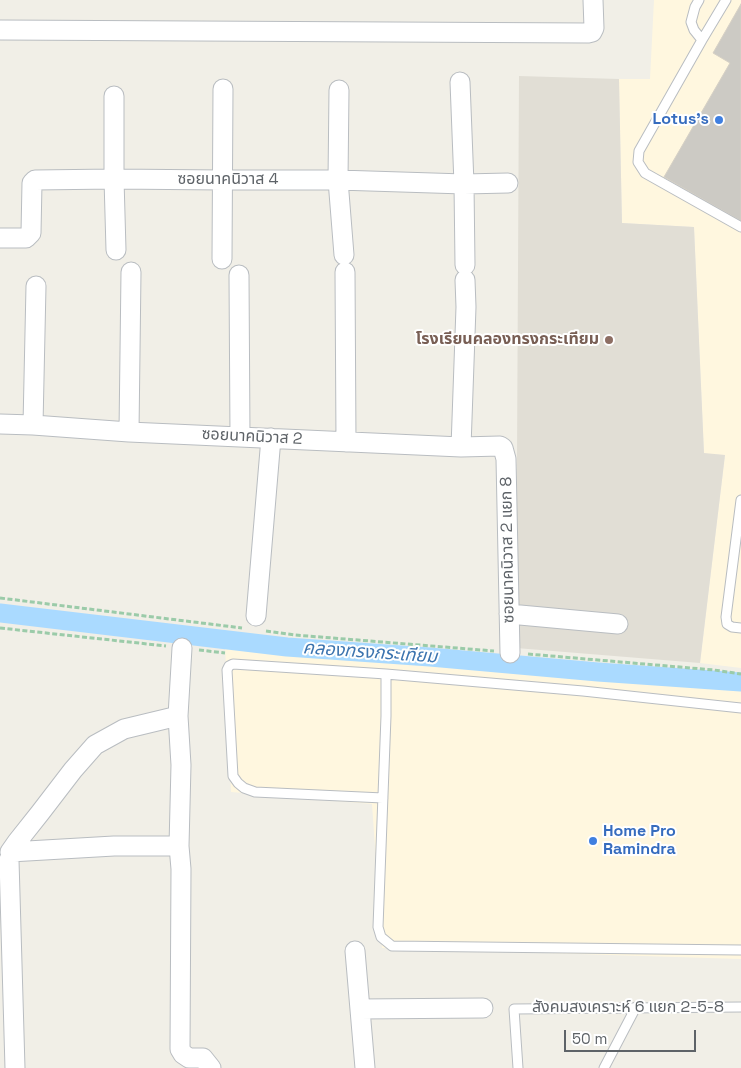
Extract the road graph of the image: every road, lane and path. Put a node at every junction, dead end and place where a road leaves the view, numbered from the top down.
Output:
1 (594, 0) edge
2 (699, 0) edge
3 (726, 0) edge
4 (0, 30) edge
5 (702, 40) junction
6 (460, 82) dead end
7 (224, 89) dead end
8 (339, 90) dead end
9 (114, 96) dead end
10 (114, 179) junction
11 (223, 180) junction
12 (338, 180) junction
13 (508, 183) dead end
14 (464, 184) junction
15 (741, 227) edge
16 (0, 238) edge
17 (116, 250) dead end
18 (222, 259) dead end
19 (131, 272) dead end
20 (239, 275) dead end
21 (36, 286) dead end
22 (0, 424) edge
23 (32, 425) junction
24 (128, 432) junction
25 (240, 437) junction
26 (271, 438) junction
27 (346, 442) junction
28 (461, 447) junction
29 (503, 448) joint
30 (741, 500) edge
31 (0, 598) edge
32 (509, 614) junction
33 (618, 624) dead end
34 (256, 625) junction
35 (741, 628) edge
36 (182, 648) dead end
37 (510, 652) junction
38 (386, 674) junction
39 (741, 674) edge
40 (741, 708) edge
41 (178, 716) junction
42 (383, 798) junction
43 (179, 846) junction
44 (9, 860) dead end
45 (5, 911) edge
46 (741, 950) edge
47 (355, 951) dead end
48 (6, 954) edge
49 (636, 1007) junction
50 (741, 1007) edge
51 (482, 1008) dead end
52 (360, 1009) junction
53 (15, 1068) edge
54 (211, 1068) edge
55 (365, 1068) edge
56 (518, 1068) edge
57 (604, 1068) edge

1 - 4 street
2 - 5 lane
3 - 5 lane
5 - 15 lane
6 - 14 street
7 - 11 street
8 - 12 street
9 - 10 street
10 - 11 street, ซอยนาคนิวาส 4
10 - 16 street, ซอยนาคนิวาส 4
10 - 17 street
11 - 12 street, ซอยนาคนิวาส 4
11 - 18 street
12 - 14 street, ซอยนาคนิวาส 4
12 - 27 street
13 - 14 street, ซอยนาคนิวาส 4
14 - 28 street
19 - 24 street
20 - 25 street
21 - 23 street
22 - 23 street, ซอยนาคนิวาส 2
23 - 24 street, ซอยนาคนิวาส 2
24 - 25 street, ซอยนาคนิวาส 2
25 - 26 street, ซอยนาคนิวาส 2
26 - 27 street, ซอยนาคนิวาส 2
26 - 34 street
27 - 28 street, ซอยนาคนิวาส 2
28 - 29 street, ซอยนาคนิวาส 2
29 - 32 street, ซอยนาคนิวาส 2 แยก 8
30 - 35 lane
31 - 34 path
32 - 33 street
32 - 37 street, ซอยนาคนิวาส 2 แยก 8
34 - 37 path
36 - 41 street
37 - 39 path
38 - 40 lane
38 - 42 lane
38 - 42 lane
41 - 43 street
41 - 43 street
42 - 46 lane
43 - 54 street
44 - 45 street
45 - 48 street
47 - 52 street
48 - 53 street
49 - 50 lane, สังคมสงเคราะห์ 6 แยก 2-5-8
49 - 56 lane, สังคมสงเคราะห์ 6 แยก 2-5-8
49 - 57 lane
51 - 52 street
52 - 55 street

